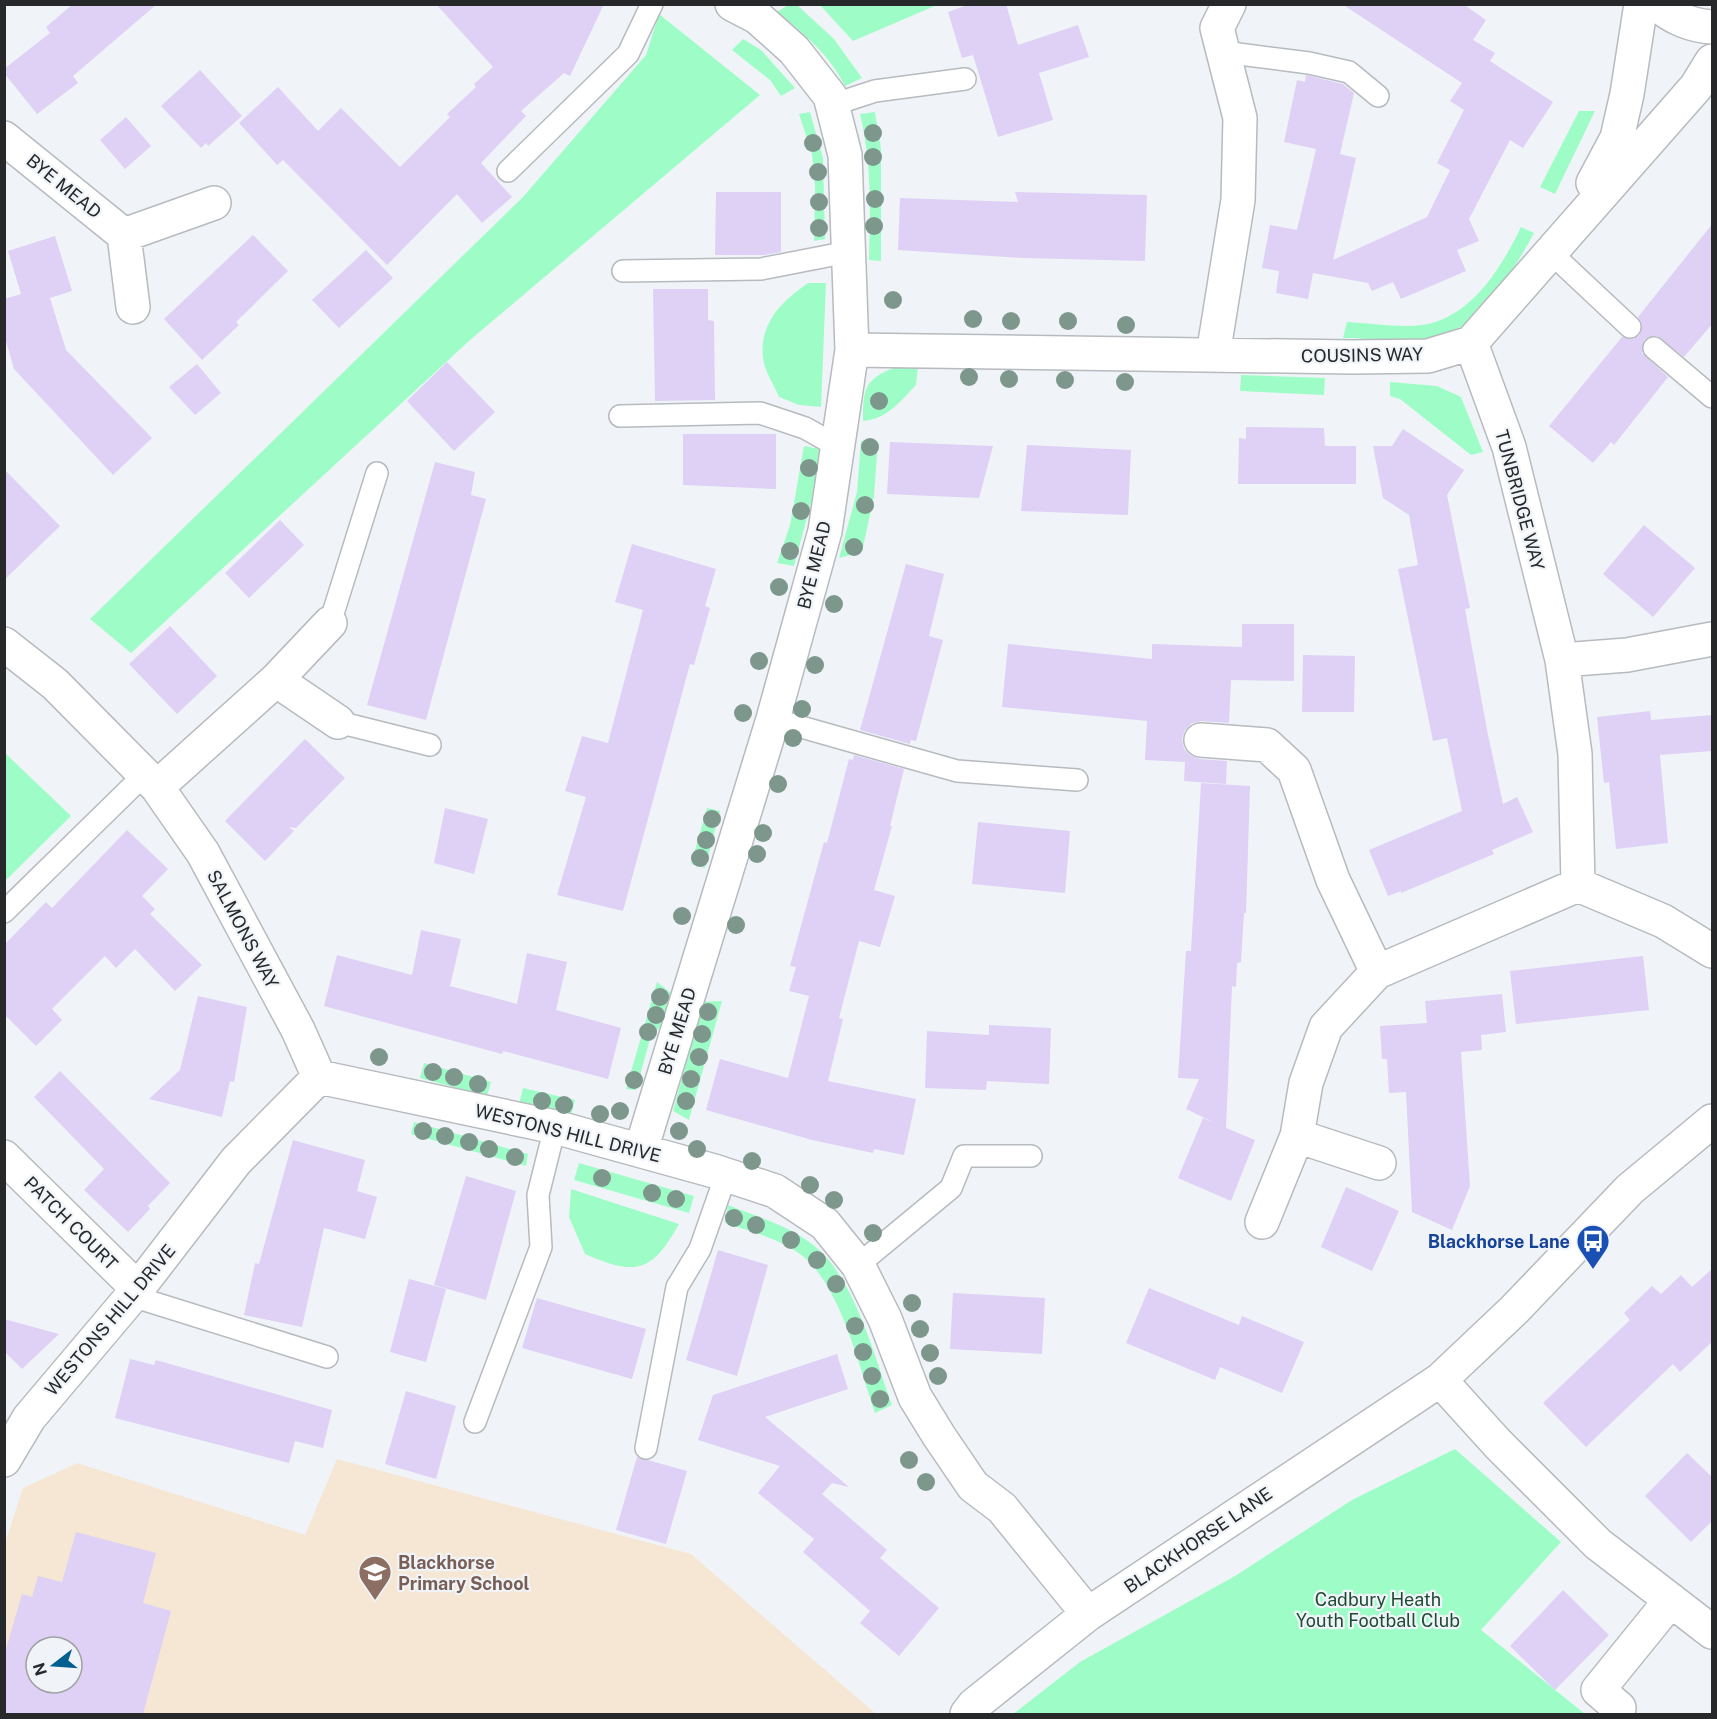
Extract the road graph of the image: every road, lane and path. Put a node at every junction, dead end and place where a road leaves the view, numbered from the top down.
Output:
1 (652, 4) edge
2 (732, 4) edge
3 (1229, 4) edge
4 (1641, 4) edge
5 (1657, 4) edge
6 (1713, 27) edge
7 (1223, 52) junction
8 (1713, 61) edge
9 (965, 79) dead end
10 (1378, 96) dead end
11 (832, 105) junction
12 (4, 138) edge
13 (508, 171) dead end
14 (214, 203) dead end
15 (124, 235) junction
16 (1558, 242) junction
17 (848, 252) junction
18 (623, 271) dead end
19 (133, 307) dead end
20 (1630, 327) dead end
21 (1471, 343) junction
22 (1654, 348) dead end
23 (852, 350) junction
24 (1213, 355) junction
25 (1713, 397) edge
26 (620, 416) dead end
27 (837, 446) junction
28 (377, 473) dead end
29 (330, 623) joint
30 (1713, 639) edge
31 (6, 647) edge
32 (1562, 660) junction
33 (276, 680) junction
34 (773, 719) junction
35 (338, 722) joint
36 (1201, 740) dead end
37 (430, 745) dead end
38 (1077, 780) dead end
39 (151, 781) junction
40 (1578, 885) junction
41 (4, 912) edge
42 (1713, 951) edge
43 (1377, 972) junction
44 (319, 1077) junction
45 (1713, 1121) edge
46 (555, 1127) junction
47 (1297, 1136) junction
48 (641, 1150) junction
49 (1031, 1156) dead end
50 (4, 1157) edge
51 (1379, 1162) dead end
52 (726, 1175) junction
53 (1262, 1222) dead end
54 (858, 1265) junction
55 (135, 1293) junction
56 (327, 1357) dead end
57 (1440, 1380) junction
58 (475, 1422) dead end
59 (646, 1448) dead end
60 (4, 1460) edge
61 (1671, 1600) junction
62 (1088, 1614) junction
63 (1713, 1632) edge
64 (1618, 1708) dead end
65 (967, 1714) edge

1 - 13 lane
2 - 11 street, BYE MEAD
3 - 7 street
4 - 16 street
5 - 6 street
7 - 10 lane
7 - 24 street
8 - 16 street
9 - 11 lane
11 - 17 street, BYE MEAD
12 - 15 street, BYE MEAD
14 - 15 street
15 - 19 street
16 - 20 lane
16 - 21 street
17 - 18 lane
17 - 23 street, BYE MEAD
21 - 24 street, COUSINS WAY
21 - 32 street, TUNBRIDGE WAY
22 - 25 lane
23 - 24 street, COUSINS WAY
23 - 27 street, BYE MEAD
26 - 27 lane
27 - 34 street, BYE MEAD
28 - 29 lane
29 - 33 street
30 - 32 street
31 - 39 street, SALMONS WAY
32 - 40 street, TUNBRIDGE WAY
33 - 35 street
33 - 39 street
34 - 38 lane
34 - 48 street, BYE MEAD
35 - 37 lane
36 - 43 street
39 - 41 lane
39 - 44 street, SALMONS WAY
40 - 42 street
40 - 43 street
43 - 47 street
44 - 46 street, WESTONS HILL DRIVE
44 - 55 street, WESTONS HILL DRIVE
45 - 57 street, BLACKHORSE LANE
46 - 48 street, WESTONS HILL DRIVE
46 - 58 lane
47 - 51 street
47 - 53 street
48 - 52 street, WESTONS HILL DRIVE
49 - 54 lane
50 - 55 street, PATCH COURT
52 - 54 street, WESTONS HILL DRIVE
52 - 59 lane
54 - 62 street, WESTONS HILL DRIVE
55 - 56 lane
55 - 60 street, WESTONS HILL DRIVE
57 - 61 street
57 - 62 street, BLACKHORSE LANE
61 - 63 street
61 - 64 street
62 - 65 street, BLACKHORSE LANE

